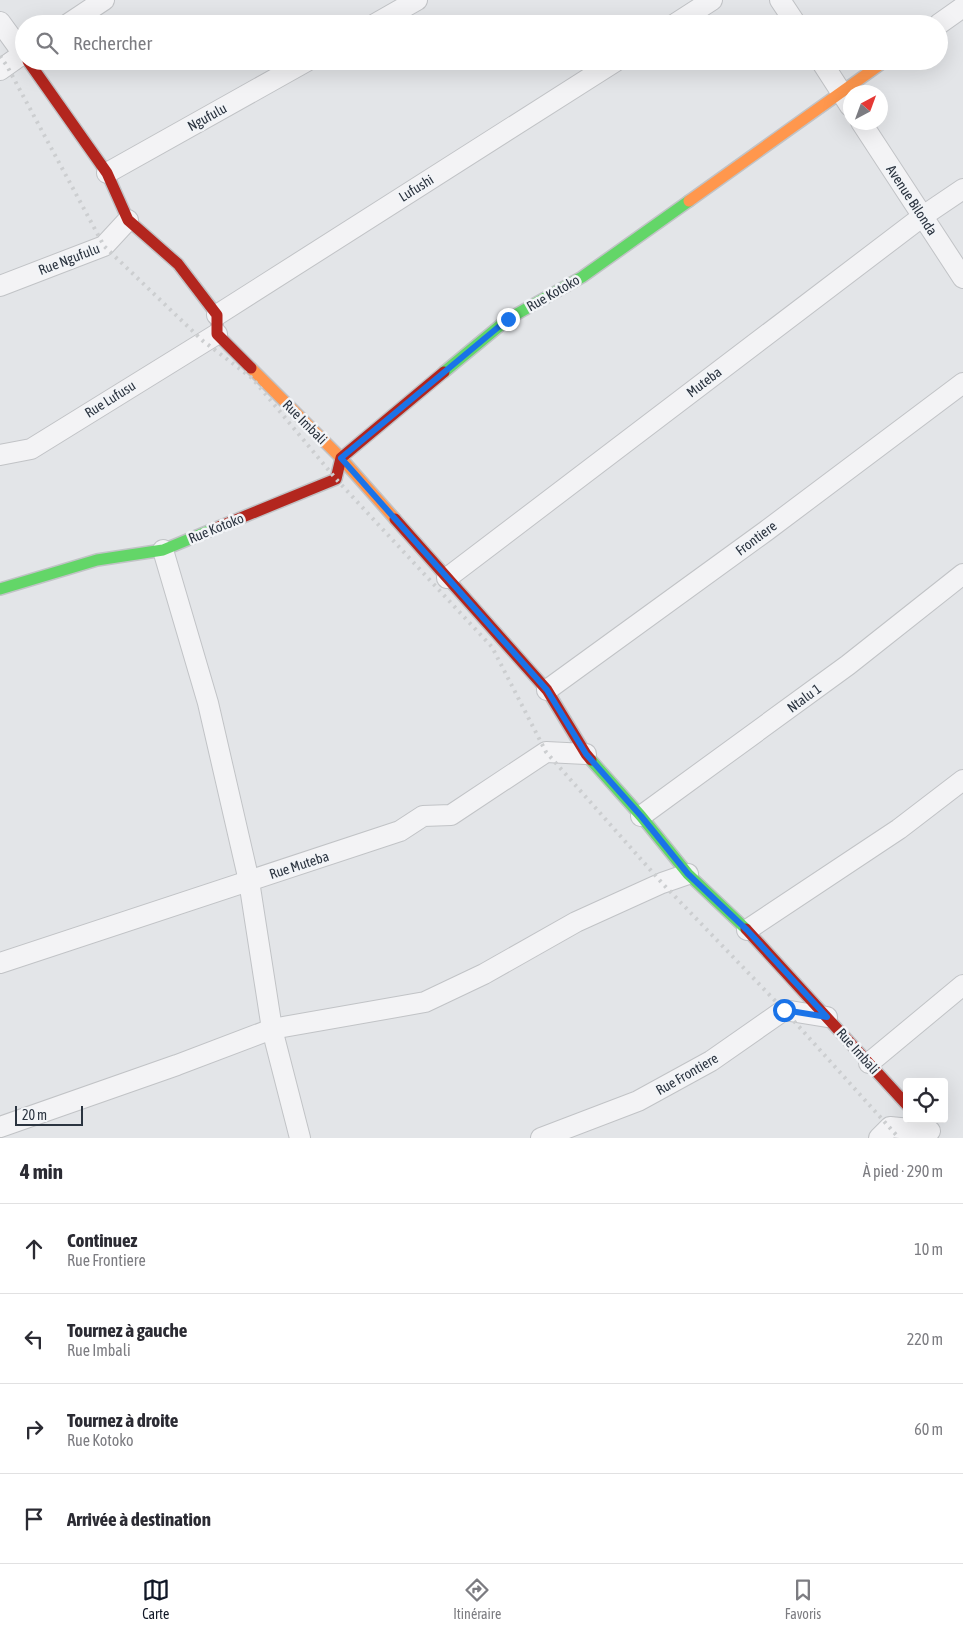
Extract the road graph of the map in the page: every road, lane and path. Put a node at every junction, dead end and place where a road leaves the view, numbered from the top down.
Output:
1 (104, 0) edge
2 (417, 0) edge
3 (712, 0) edge
4 (780, 0) edge
5 (963, 7) edge
6 (82, 15) edge
7 (391, 15) edge
8 (689, 15) edge
9 (790, 15) edge
10 (948, 18) edge
11 (0, 22) edge
12 (15, 42) edge
13 (15, 62) edge
14 (0, 70) edge
15 (35, 70) edge
16 (291, 70) edge
17 (602, 70) edge
18 (827, 70) edge
19 (877, 70) edge
20 (861, 85) edge
21 (843, 94) edge
22 (843, 101) edge
23 (866, 130) edge
24 (107, 173) junction
25 (963, 189) edge
26 (923, 216) junction
27 (128, 220) junction
28 (963, 278) edge
29 (0, 286) edge
30 (217, 324) junction
31 (963, 383) edge
32 (0, 455) edge
33 (341, 458) junction
34 (163, 550) junction
35 (963, 574) edge
36 (447, 578) junction
37 (0, 589) edge
38 (547, 690) junction
39 (586, 754) junction
40 (963, 780) edge
41 (641, 816) junction
42 (688, 874) junction
43 (249, 881) junction
44 (747, 930) junction
45 (0, 963) edge
46 (963, 985) edge
47 (827, 1017) junction
48 (272, 1029) junction
49 (869, 1063) junction
50 (903, 1101) edge
51 (0, 1126) edge
52 (929, 1130) edge
53 (300, 1138) edge
54 (541, 1138) edge
55 (879, 1138) edge

1 - 6 street
2 - 7 street
3 - 8 street
4 - 9 street
5 - 10 street
11 - 12 street, Rue Imbali
13 - 14 street
15 - 24 street, Rue Imbali
16 - 24 street, Ngufulu
17 - 30 street, Lufushi
18 - 21 street
19 - 20 street, Rue Kotoko
22 - 33 street, Rue Kotoko
23 - 26 street, Avenue Bilonda
24 - 27 street, Rue Imbali
25 - 26 street, Muteba
26 - 28 street, Avenue Bilonda
26 - 36 street, Muteba
27 - 29 street, Rue Ngufulu
27 - 30 street, Rue Imbali
30 - 32 street, Rue Lufusu
30 - 33 street, Rue Imbali
31 - 38 street, Frontiere
33 - 34 street, Rue Kotoko
33 - 36 street, Rue Imbali
34 - 37 street, Rue Kotoko
34 - 43 street
35 - 41 street, Ntalu 1
36 - 38 street, Rue Imbali
38 - 39 street, Rue Imbali
39 - 41 street, Rue Imbali
39 - 43 street, Rue Muteba
40 - 44 street
41 - 42 street, Rue Imbali
42 - 44 street, Rue Imbali
42 - 48 street
43 - 45 street, Rue Muteba
43 - 48 street
44 - 47 street, Rue Imbali
46 - 49 street
47 - 49 street, Rue Imbali
47 - 54 street, Rue Frontiere
48 - 51 street
48 - 53 street
49 - 50 street, Rue Imbali
52 - 55 street

